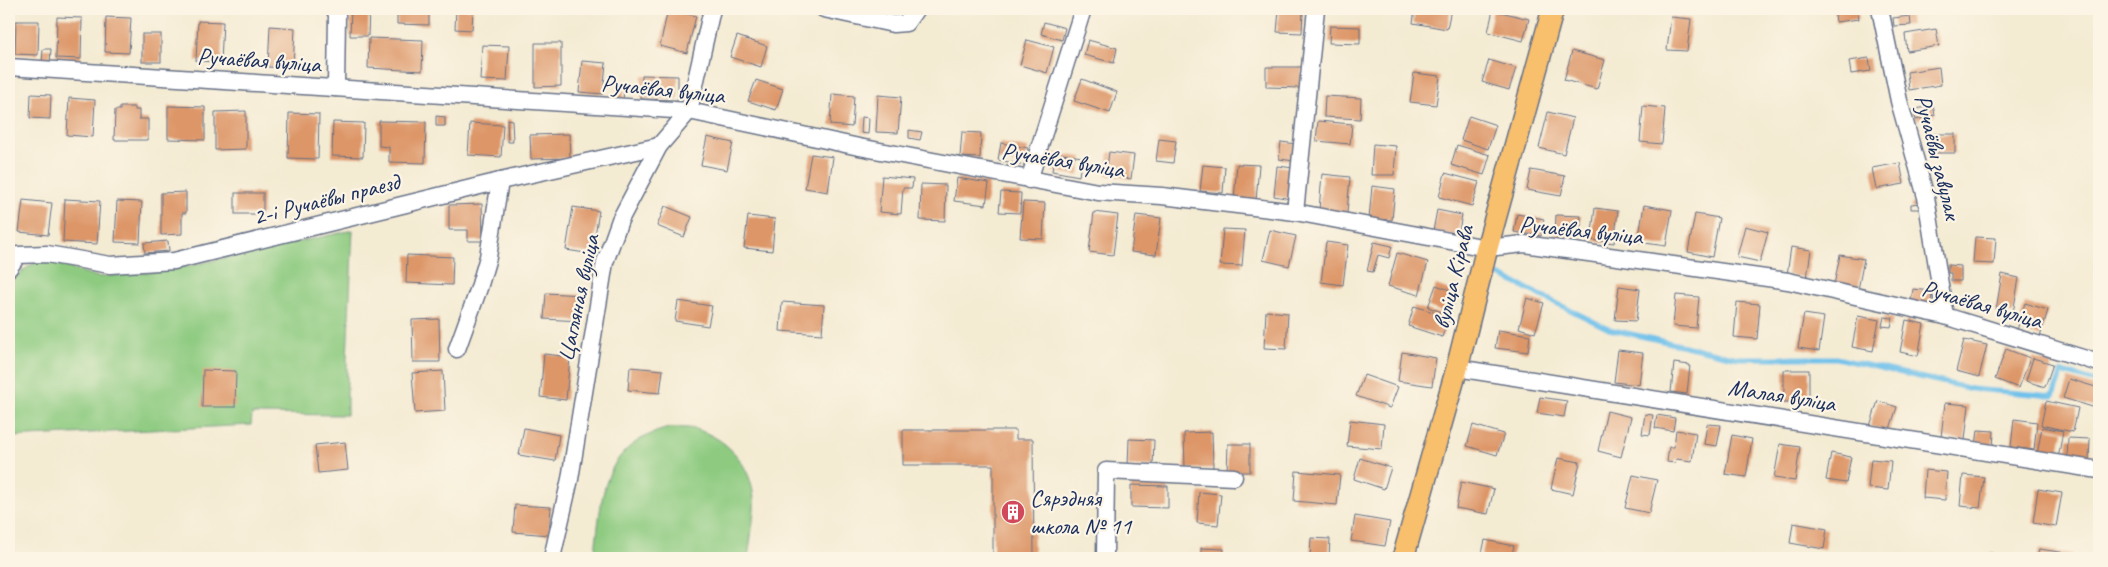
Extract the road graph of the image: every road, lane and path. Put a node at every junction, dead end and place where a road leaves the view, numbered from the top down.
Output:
1 (334, 9) edge
2 (712, 9) edge
3 (824, 9) edge
4 (916, 9) edge
5 (1083, 9) edge
6 (1316, 9) edge
7 (1553, 9) edge
8 (1880, 9) edge
9 (9, 67) edge
10 (336, 88) junction
11 (688, 111) junction
12 (659, 146) junction
13 (500, 180) junction
14 (1029, 180) junction
15 (1295, 212) junction
16 (1487, 248) junction
17 (9, 268) edge
18 (1945, 316) junction
19 (457, 349) dead end
20 (2099, 363) edge
21 (1457, 368) junction
22 (2099, 470) edge
23 (1234, 477) dead end
24 (552, 558) edge
25 (1104, 558) edge
26 (1403, 558) edge

1 - 10 street
2 - 11 street, Цагляная вуліца
3 - 4 street
5 - 14 street
6 - 15 street
7 - 16 main road, вуліца Кірава
8 - 18 street, Ручаёвы завулак
9 - 10 street, Ручаёвая вуліца
10 - 11 street, Ручаёвая вуліца
11 - 12 street, Цагляная вуліца
11 - 14 street, Ручаёвая вуліца
12 - 13 street, 2-і Ручаёвы праезд
12 - 24 street, Цагляная вуліца
13 - 17 street, 2-і Ручаёвы праезд
13 - 19 street
14 - 15 street, Ручаёвая вуліца
15 - 16 street, Ручаёвая вуліца
16 - 18 street, Ручаёвая вуліца
16 - 21 main road, вуліца Кірава
18 - 20 street, Ручаёвая вуліца
21 - 22 street, Малая вуліца
21 - 26 main road, вуліца Кірава
23 - 25 street

